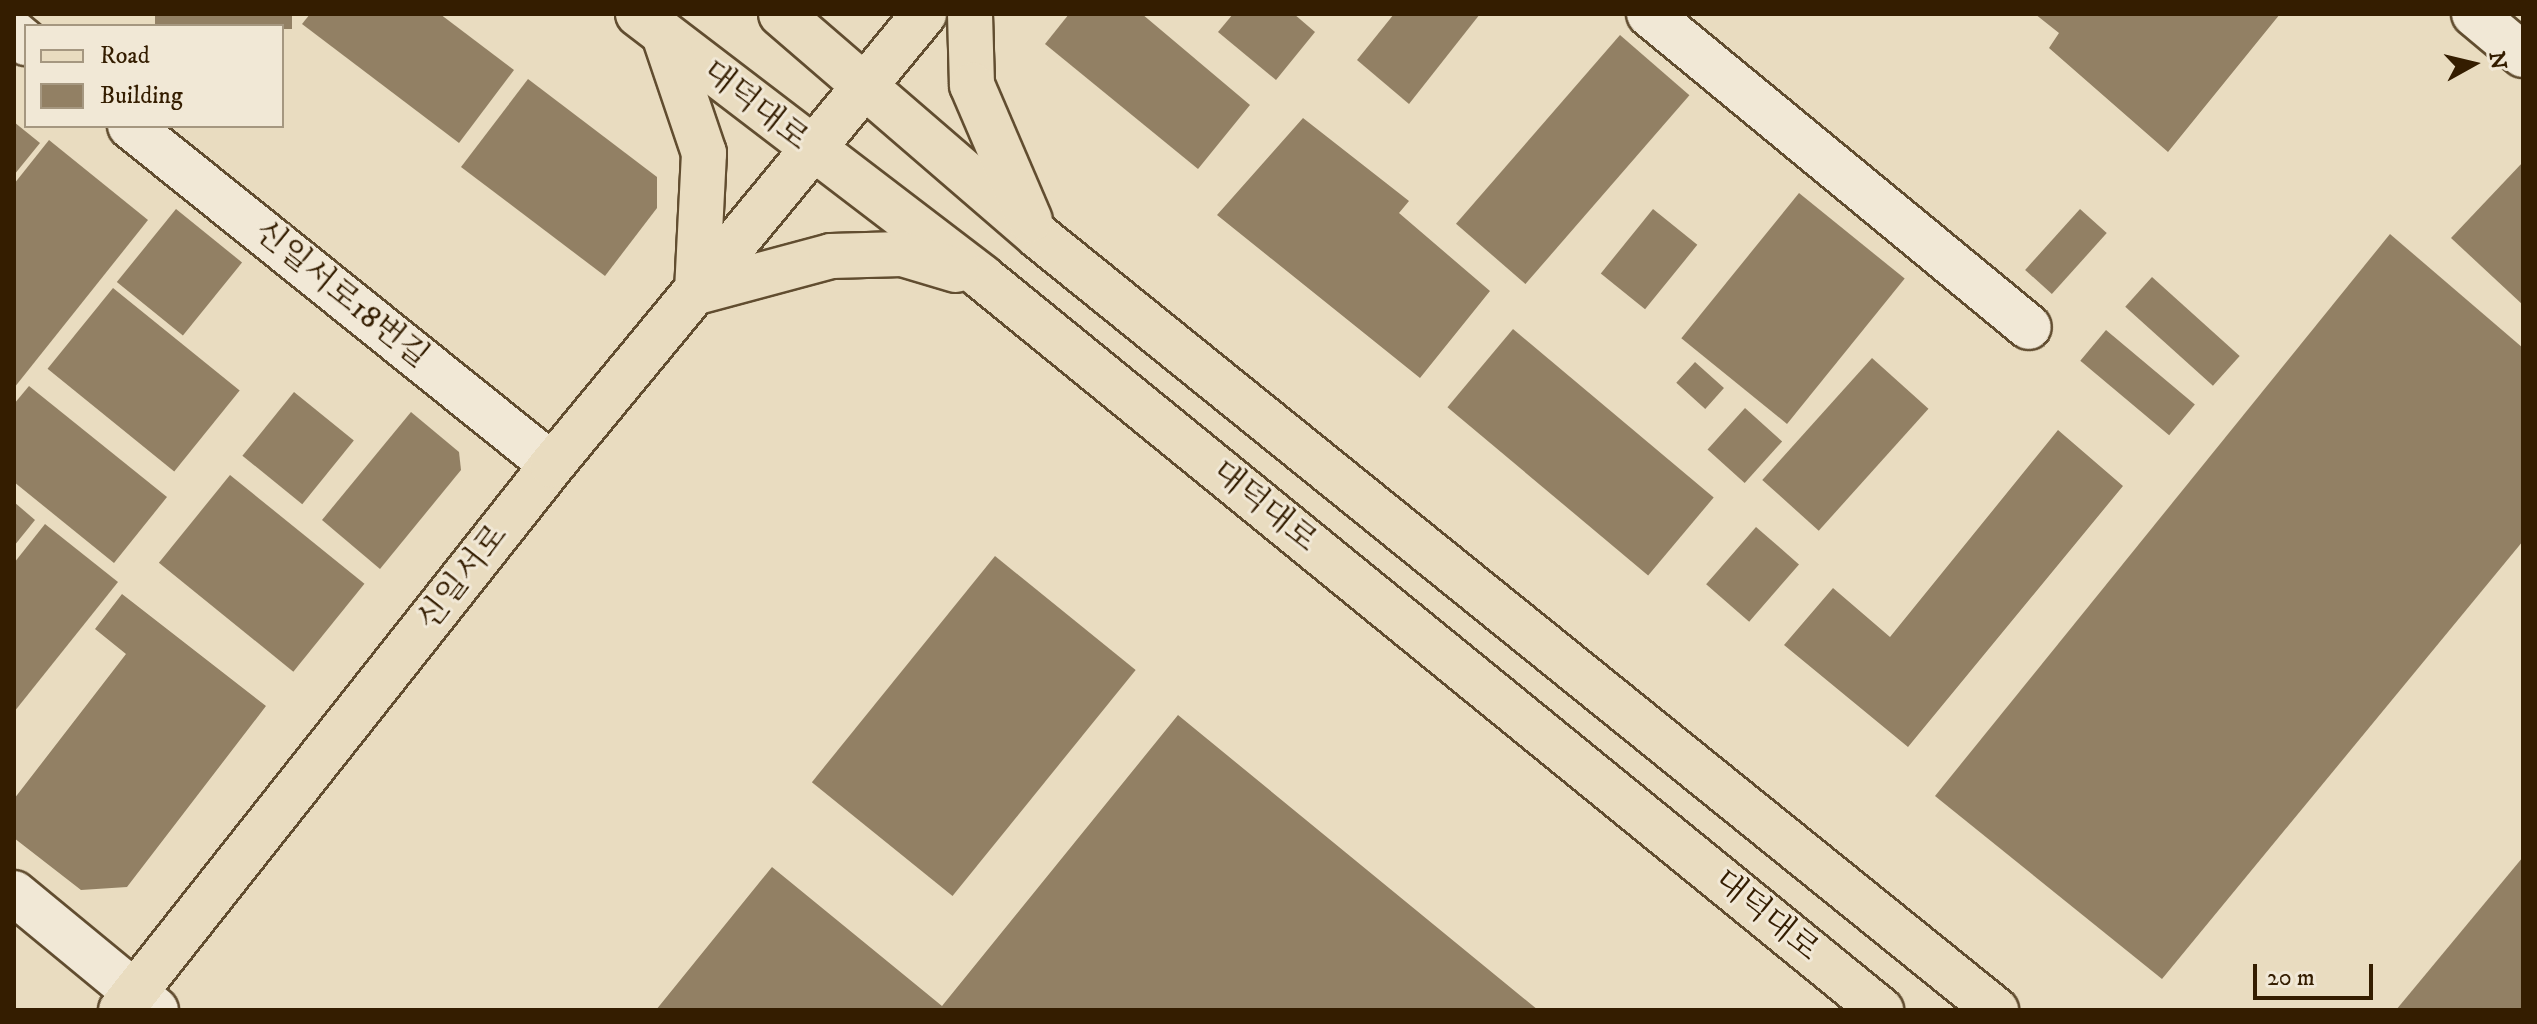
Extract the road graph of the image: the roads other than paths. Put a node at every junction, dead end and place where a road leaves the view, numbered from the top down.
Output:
1 (781, 14) edge
2 (924, 14) edge
3 (970, 14) edge
4 (1649, 14) edge
5 (2474, 14) edge
6 (651, 24) edge
7 (2523, 55) edge
8 (863, 86) junction
9 (132, 128) edge
10 (810, 150) junction
11 (1038, 236) junction
12 (983, 278) junction
13 (697, 292) junction
14 (2029, 327) dead end
15 (552, 465) junction
16 (14, 893) edge
17 (137, 1004) edge
18 (1881, 1010) edge
19 (1996, 1010) edge

1 - 8 main road
2 - 8 main road, 신일서로
3 - 11 main road
4 - 14 street
5 - 7 street
6 - 10 main road, 대덕대로
6 - 13 main road
8 - 10 main road, 신일서로
8 - 11 main road
9 - 15 street, 신일서로18번길
10 - 12 main road, 대덕대로
10 - 13 main road, 신일서로
11 - 19 main road
12 - 13 main road
12 - 18 main road, 대덕대로
13 - 15 main road, 신일서로
15 - 17 main road, 신일서로
16 - 17 street

